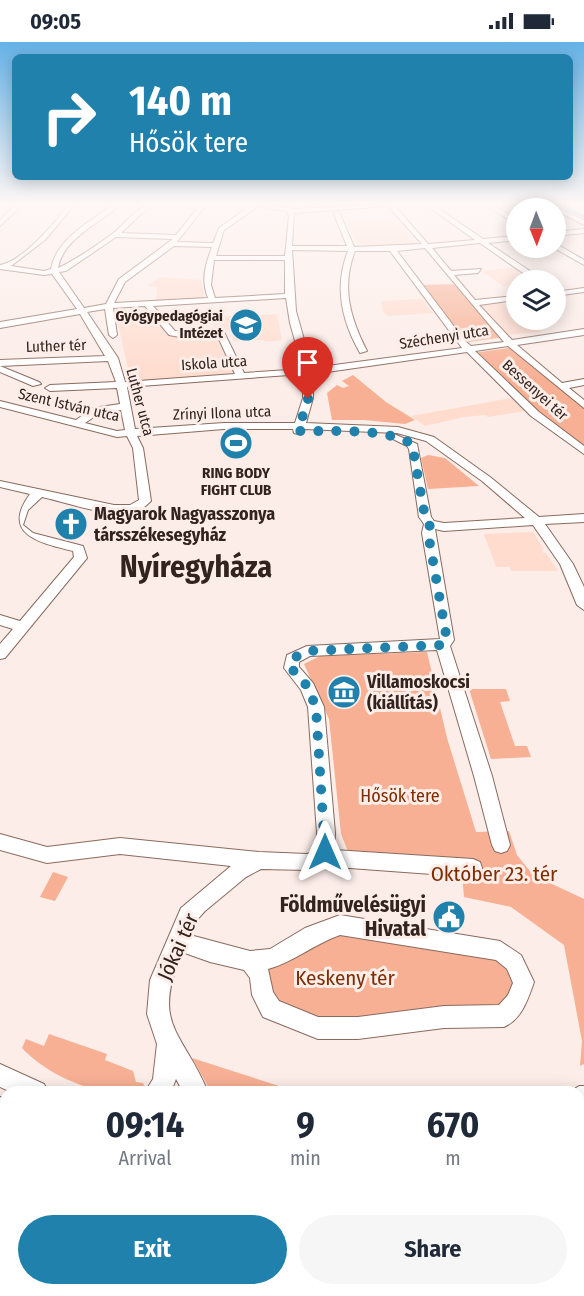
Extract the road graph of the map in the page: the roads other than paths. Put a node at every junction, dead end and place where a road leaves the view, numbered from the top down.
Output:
1 (55, 263) edge
2 (73, 263) edge
3 (146, 263) edge
4 (211, 263) edge
5 (289, 263) edge
6 (347, 263) edge
7 (402, 263) edge
8 (440, 263) edge
9 (3, 267) edge
10 (54, 271) junction
11 (478, 271) dead end
12 (448, 273) junction
13 (584, 290) edge
14 (566, 292) edge
15 (288, 296) junction
16 (212, 299) junction
17 (506, 299) edge
18 (473, 303) junction
19 (147, 304) junction
20 (109, 306) junction
21 (82, 310) junction
22 (0, 325) edge
23 (584, 332) edge
24 (112, 335) dead end
25 (508, 342) junction
26 (468, 349) junction
27 (363, 351) dead end
28 (113, 358) junction
29 (0, 363) edge
30 (0, 369) edge
31 (339, 369) junction
32 (308, 372) junction
33 (241, 376) junction
34 (584, 382) edge
35 (36, 384) dead end
36 (121, 385) junction
37 (561, 386) junction
38 (309, 387) junction
39 (50, 388) dead end
40 (0, 404) edge
41 (584, 405) edge
42 (125, 406) junction
43 (306, 410) junction
44 (77, 424) junction
45 (339, 426) junction
46 (298, 429) junction
47 (132, 436) junction
48 (584, 451) edge
49 (453, 454) junction
50 (416, 458) junction
51 (0, 484) edge
52 (38, 494) junction
53 (584, 518) edge
54 (537, 522) junction
55 (430, 524) junction
56 (584, 577) edge
57 (584, 605) edge
58 (0, 620) edge
59 (21, 626) junction
60 (442, 645) junction
61 (0, 654) edge
62 (0, 842) edge
63 (501, 845) dead end
64 (210, 855) junction
65 (322, 858) junction
66 (259, 860) junction
67 (473, 868) dead end
68 (222, 885) junction
69 (177, 940) junction
70 (250, 961) junction
71 (168, 1044) junction
72 (0, 1075) edge
73 (23, 1086) edge
74 (162, 1086) edge
75 (192, 1086) edge

1 - 10 street
2 - 10 street
3 - 20 street
4 - 16 street
5 - 15 street
6 - 27 street
7 - 26 street, Bessenyei tér
8 - 12 street, Bessenyei tér
9 - 10 street
10 - 21 street, Luther utca
11 - 12 street
12 - 18 street, Bessenyei tér
13 - 14 street
15 - 16 street
15 - 32 street
16 - 19 street
17 - 18 street
18 - 25 street, Bessenyei tér
19 - 20 street
19 - 33 street
20 - 21 street
20 - 24 street
21 - 22 street
21 - 28 street, Luther utca
23 - 25 street, Széchenyi utca
25 - 26 street, Széchenyi utca
25 - 37 street, Bessenyei tér
26 - 31 street, Széchenyi utca
26 - 48 street, Bessenyei tér
28 - 29 street, Luther tér
28 - 36 street, Luther utca
30 - 35 street, Luther tér
31 - 32 street, Széchenyi utca
31 - 38 street
32 - 33 street, Iskola utca
32 - 38 street
33 - 36 street, Iskola utca
34 - 37 street
36 - 39 street
36 - 42 street, Luther utca
37 - 41 street, Bessenyei tér
38 - 43 street
40 - 44 street, Szent István utca
42 - 44 street
42 - 47 street, Luther utca
43 - 45 street
43 - 46 street
44 - 47 street, Szent István utca
45 - 46 street, Zrínyi Ilona utca
45 - 49 street, Zrínyi Ilona utca
46 - 47 street, Zrínyi Ilona utca
46 - 50 street
47 - 52 street, Luther utca
49 - 50 street
49 - 54 street, Zrínyi Ilona utca
50 - 55 street
51 - 52 street
52 - 59 street
53 - 54 street
54 - 55 street
54 - 56 street
54 - 57 street
55 - 60 street
58 - 59 street
59 - 61 street
60 - 63 street
60 - 65 street
62 - 64 street
64 - 66 street
64 - 68 street
65 - 66 street
65 - 67 street
66 - 68 street, Jókai tér
68 - 69 street, Jókai tér
69 - 70 street
69 - 71 street, Jókai tér
70 - 70 street
71 - 74 street
71 - 75 street, Jókai tér
72 - 73 street

